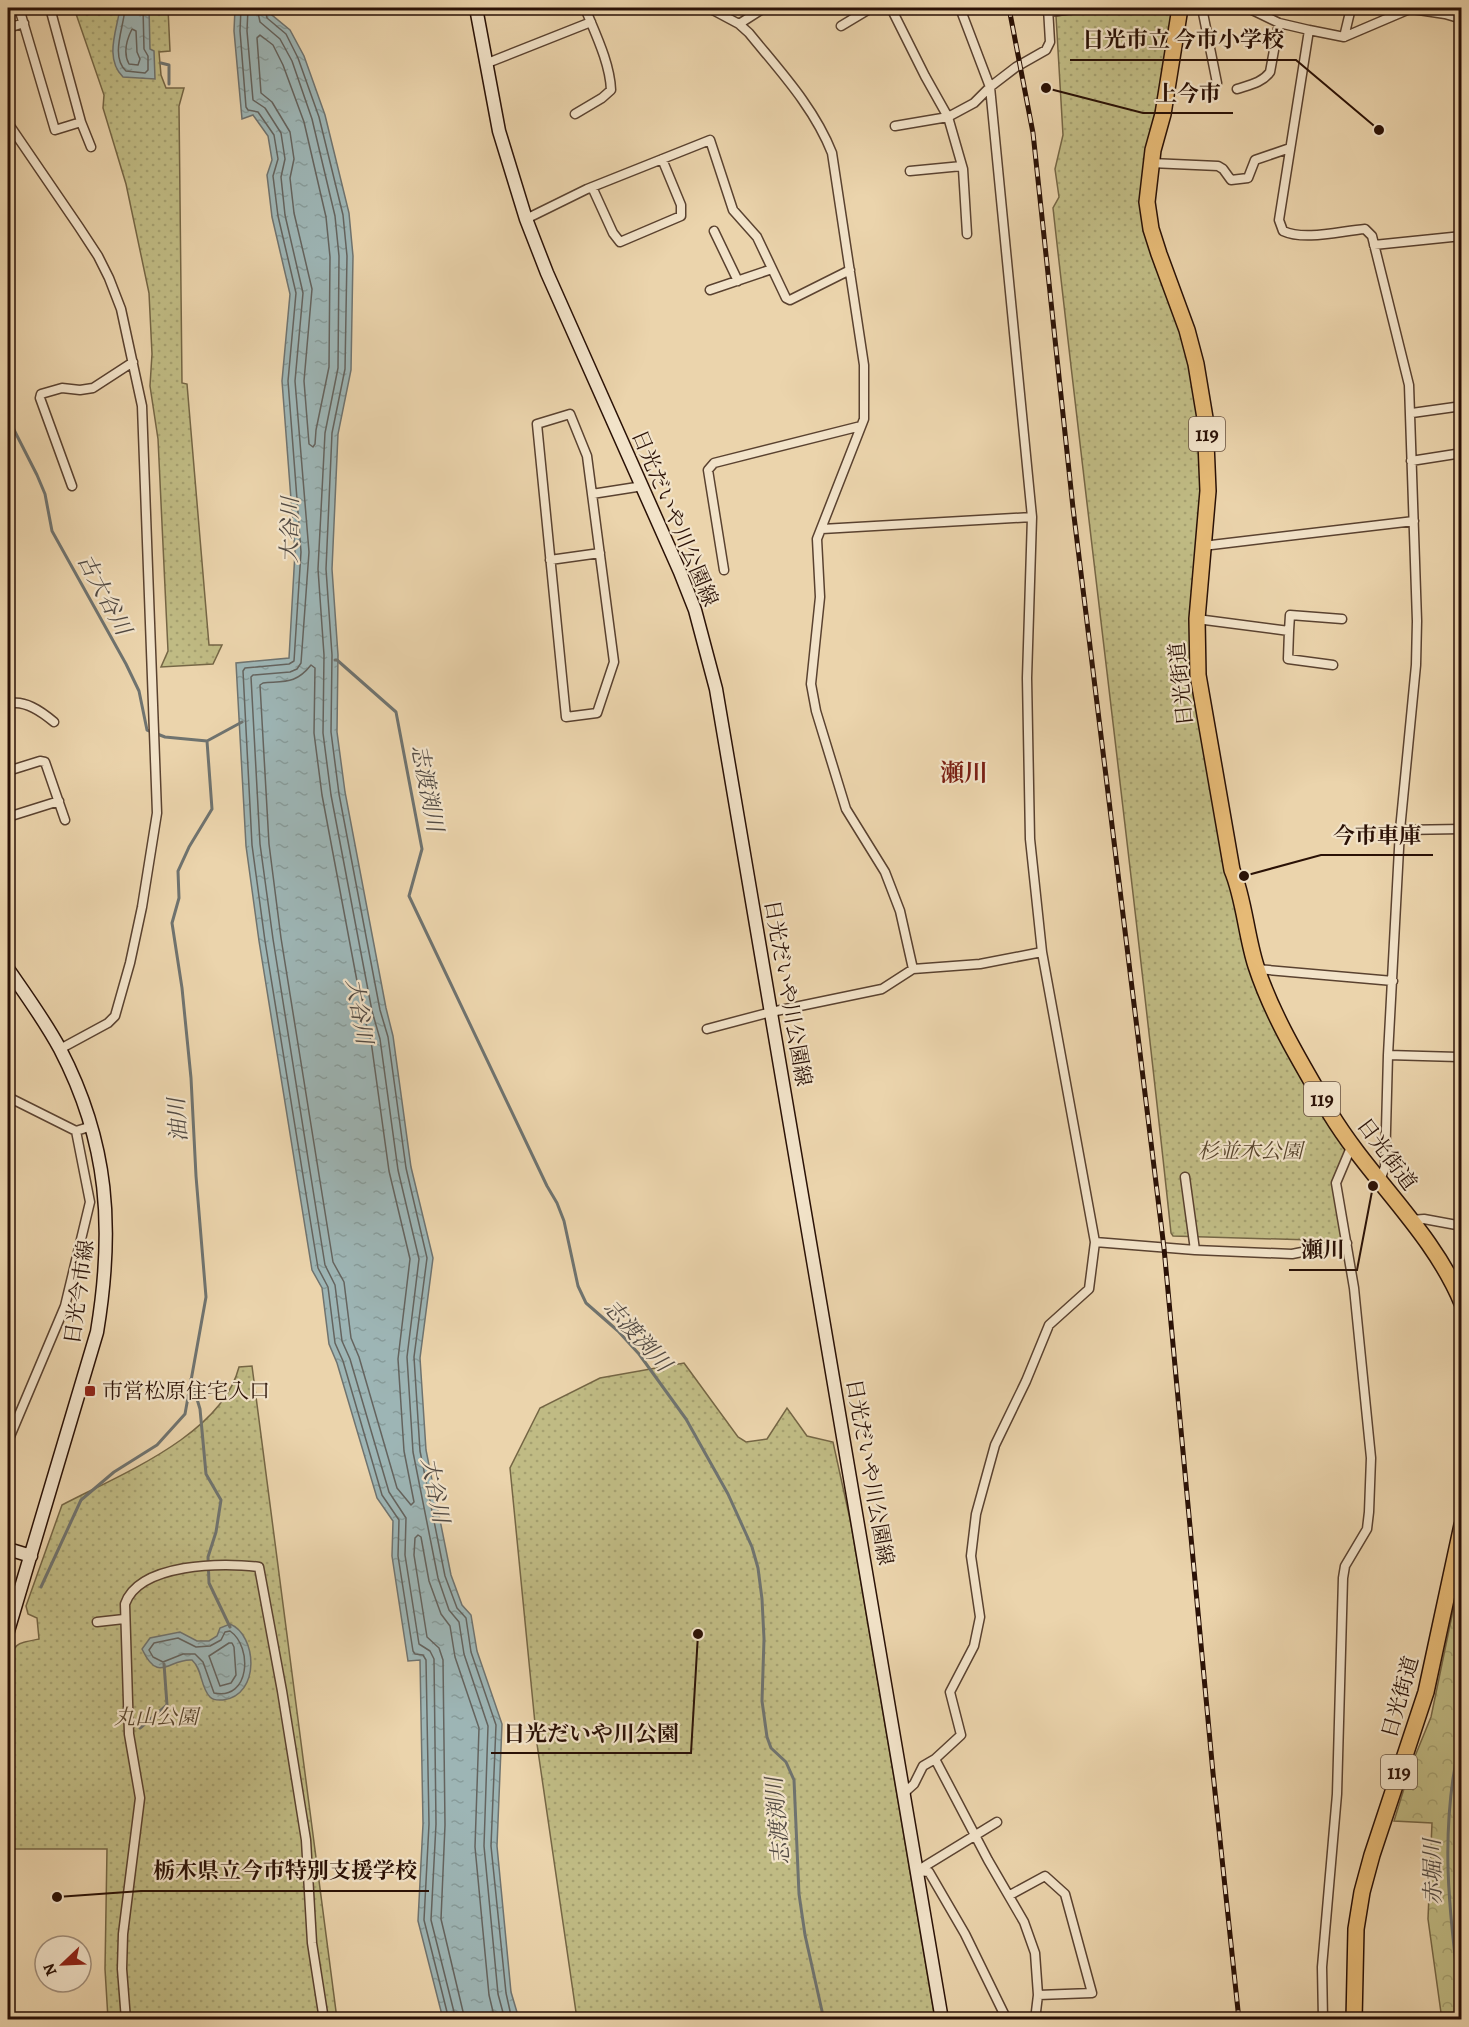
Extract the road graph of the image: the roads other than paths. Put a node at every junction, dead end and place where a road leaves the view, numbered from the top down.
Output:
1 (20, 8) edge
2 (50, 8) edge
3 (476, 8) edge
4 (585, 8) edge
5 (709, 8) edge
6 (764, 8) edge
7 (871, 8) edge
8 (891, 8) edge
9 (960, 8) edge
10 (1086, 8) edge
11 (1180, 8) edge
12 (1202, 8) edge
13 (1248, 8) edge
14 (1351, 8) edge
15 (1412, 8) edge
16 (1047, 10) edge
17 (1461, 19) edge
18 (591, 21) junction
19 (24, 23) junction
20 (1279, 23) junction
21 (739, 24) junction
22 (841, 26) dead end
23 (8, 27) edge
24 (1309, 30) junction
25 (1344, 37) junction
26 (485, 64) junction
27 (1217, 83) dead end
28 (990, 87) junction
29 (1237, 88) dead end
30 (575, 114) dead end
31 (948, 117) junction
32 (81, 122) junction
33 (8, 123) edge
34 (895, 126) dead end
35 (91, 147) dead end
36 (1290, 148) junction
37 (662, 159) junction
38 (1151, 163) junction
39 (962, 166) junction
40 (910, 171) dead end
41 (592, 187) junction
42 (526, 219) junction
43 (714, 231) dead end
44 (967, 234) dead end
45 (1461, 236) edge
46 (1374, 245) junction
47 (772, 269) junction
48 (850, 270) junction
49 (738, 280) junction
50 (710, 290) dead end
51 (133, 362) junction
52 (1461, 406) edge
53 (1412, 413) junction
54 (861, 426) junction
55 (1461, 453) edge
56 (1411, 461) junction
57 (72, 486) dead end
58 (643, 486) junction
59 (592, 494) junction
60 (1032, 517) junction
61 (1414, 521) junction
62 (822, 529) junction
63 (1203, 546) junction
64 (600, 553) junction
65 (550, 560) junction
66 (724, 570) dead end
67 (1197, 619) junction
68 (1342, 619) dead end
69 (1288, 631) junction
70 (1333, 664) dead end
71 (8, 704) edge
72 (54, 722) dead end
73 (8, 771) edge
74 (59, 801) junction
75 (8, 817) edge
76 (65, 820) dead end
77 (1461, 829) edge
78 (1400, 830) junction
79 (1042, 952) junction
80 (8, 969) edge
81 (913, 969) junction
82 (1257, 969) junction
83 (1393, 981) junction
84 (771, 1012) junction
85 (707, 1029) dead end
86 (60, 1049) junction
87 (1388, 1055) junction
88 (1458, 1057) dead end
89 (8, 1097) edge
90 (92, 1126) junction
91 (76, 1131) junction
92 (1352, 1145) junction
93 (1185, 1177) dead end
94 (1380, 1180) junction
95 (1411, 1220) junction
96 (1461, 1226) edge
97 (1095, 1242) junction
98 (1347, 1243) junction
99 (1195, 1250) junction
100 (1461, 1303) edge
101 (8, 1441) edge
102 (1461, 1525) edge
103 (8, 1549) edge
104 (31, 1556) junction
105 (124, 1619) junction
106 (97, 1622) dead end
107 (8, 1631) edge
108 (935, 1759) junction
109 (904, 1792) junction
110 (998, 1822) dead end
111 (975, 1835) junction
112 (917, 1871) junction
113 (1010, 1895) junction
114 (1038, 1995) junction
115 (126, 2019) edge
116 (324, 2019) edge
117 (942, 2019) edge
118 (1007, 2019) edge
119 (1035, 2019) edge
120 (1323, 2019) edge
121 (1354, 2019) edge

1 - 19 street
2 - 32 street
3 - 26 main road, 日光だいや川公園線
4 - 18 street
5 - 21 street
6 - 21 street
7 - 22 street
8 - 31 street
9 - 28 street
10 - 16 street
11 - 38 highway, 日光街道 / 119
12 - 27 street
13 - 20 street
14 - 25 street
15 - 17 street
15 - 25 street
16 - 28 street
18 - 26 street
18 - 30 street
19 - 23 street
19 - 32 street
20 - 24 street
20 - 29 street
21 - 48 street
24 - 25 street
24 - 36 street
26 - 42 main road, 日光だいや川公園線
28 - 31 street
28 - 60 street
31 - 34 street
31 - 39 street
32 - 35 street
33 - 51 street
36 - 38 street
36 - 46 street
37 - 41 street
37 - 41 street
37 - 47 street
38 - 63 highway, 日光街道 / 119
39 - 40 street
39 - 44 street
41 - 42 street
42 - 58 main road, 日光だいや川公園線
43 - 49 street
45 - 46 street
46 - 53 street
47 - 48 street
47 - 49 street
48 - 54 street
49 - 50 street
51 - 57 street
51 - 86 street
52 - 53 street
53 - 56 street
54 - 62 street
54 - 66 street
55 - 56 street
56 - 61 street
58 - 59 street
58 - 84 main road, 日光だいや川公園線
59 - 64 street
59 - 65 street
60 - 62 street
60 - 79 street
61 - 63 street
61 - 78 street
62 - 81 street
63 - 67 highway, 日光街道 / 119
64 - 65 street
64 - 65 street
67 - 69 street
67 - 82 highway, 日光街道 / 119
68 - 69 street
69 - 70 street
71 - 72 street
73 - 74 street
74 - 75 street
74 - 76 street
77 - 78 street
78 - 83 street
79 - 81 street
79 - 97 street
80 - 86 main road, 日光今市線
81 - 84 street
82 - 83 street
82 - 92 highway, 日光街道 / 119
83 - 87 street
84 - 85 street
84 - 109 main road, 日光だいや川公園線
86 - 90 main road, 日光今市線
87 - 88 street
87 - 94 street
89 - 91 street
90 - 91 street
90 - 104 main road, 日光今市線
91 - 101 street
92 - 94 highway, 日光街道 / 119
92 - 98 street
93 - 99 street
94 - 95 highway, 日光街道 / 119
95 - 96 street
95 - 100 highway, 日光街道 / 119
97 - 99 street
97 - 108 street
98 - 99 street
98 - 120 street
102 - 121 highway, 日光街道 / 119
103 - 104 main road
104 - 107 main road, 日光今市線
105 - 106 street
105 - 115 street
105 - 116 street
108 - 109 street
108 - 111 street
109 - 112 main road, 日光だいや川公園線
110 - 111 street
111 - 112 street
111 - 113 street
112 - 117 main road, 日光だいや川公園線
112 - 118 street
113 - 114 street
113 - 114 street
114 - 119 street

